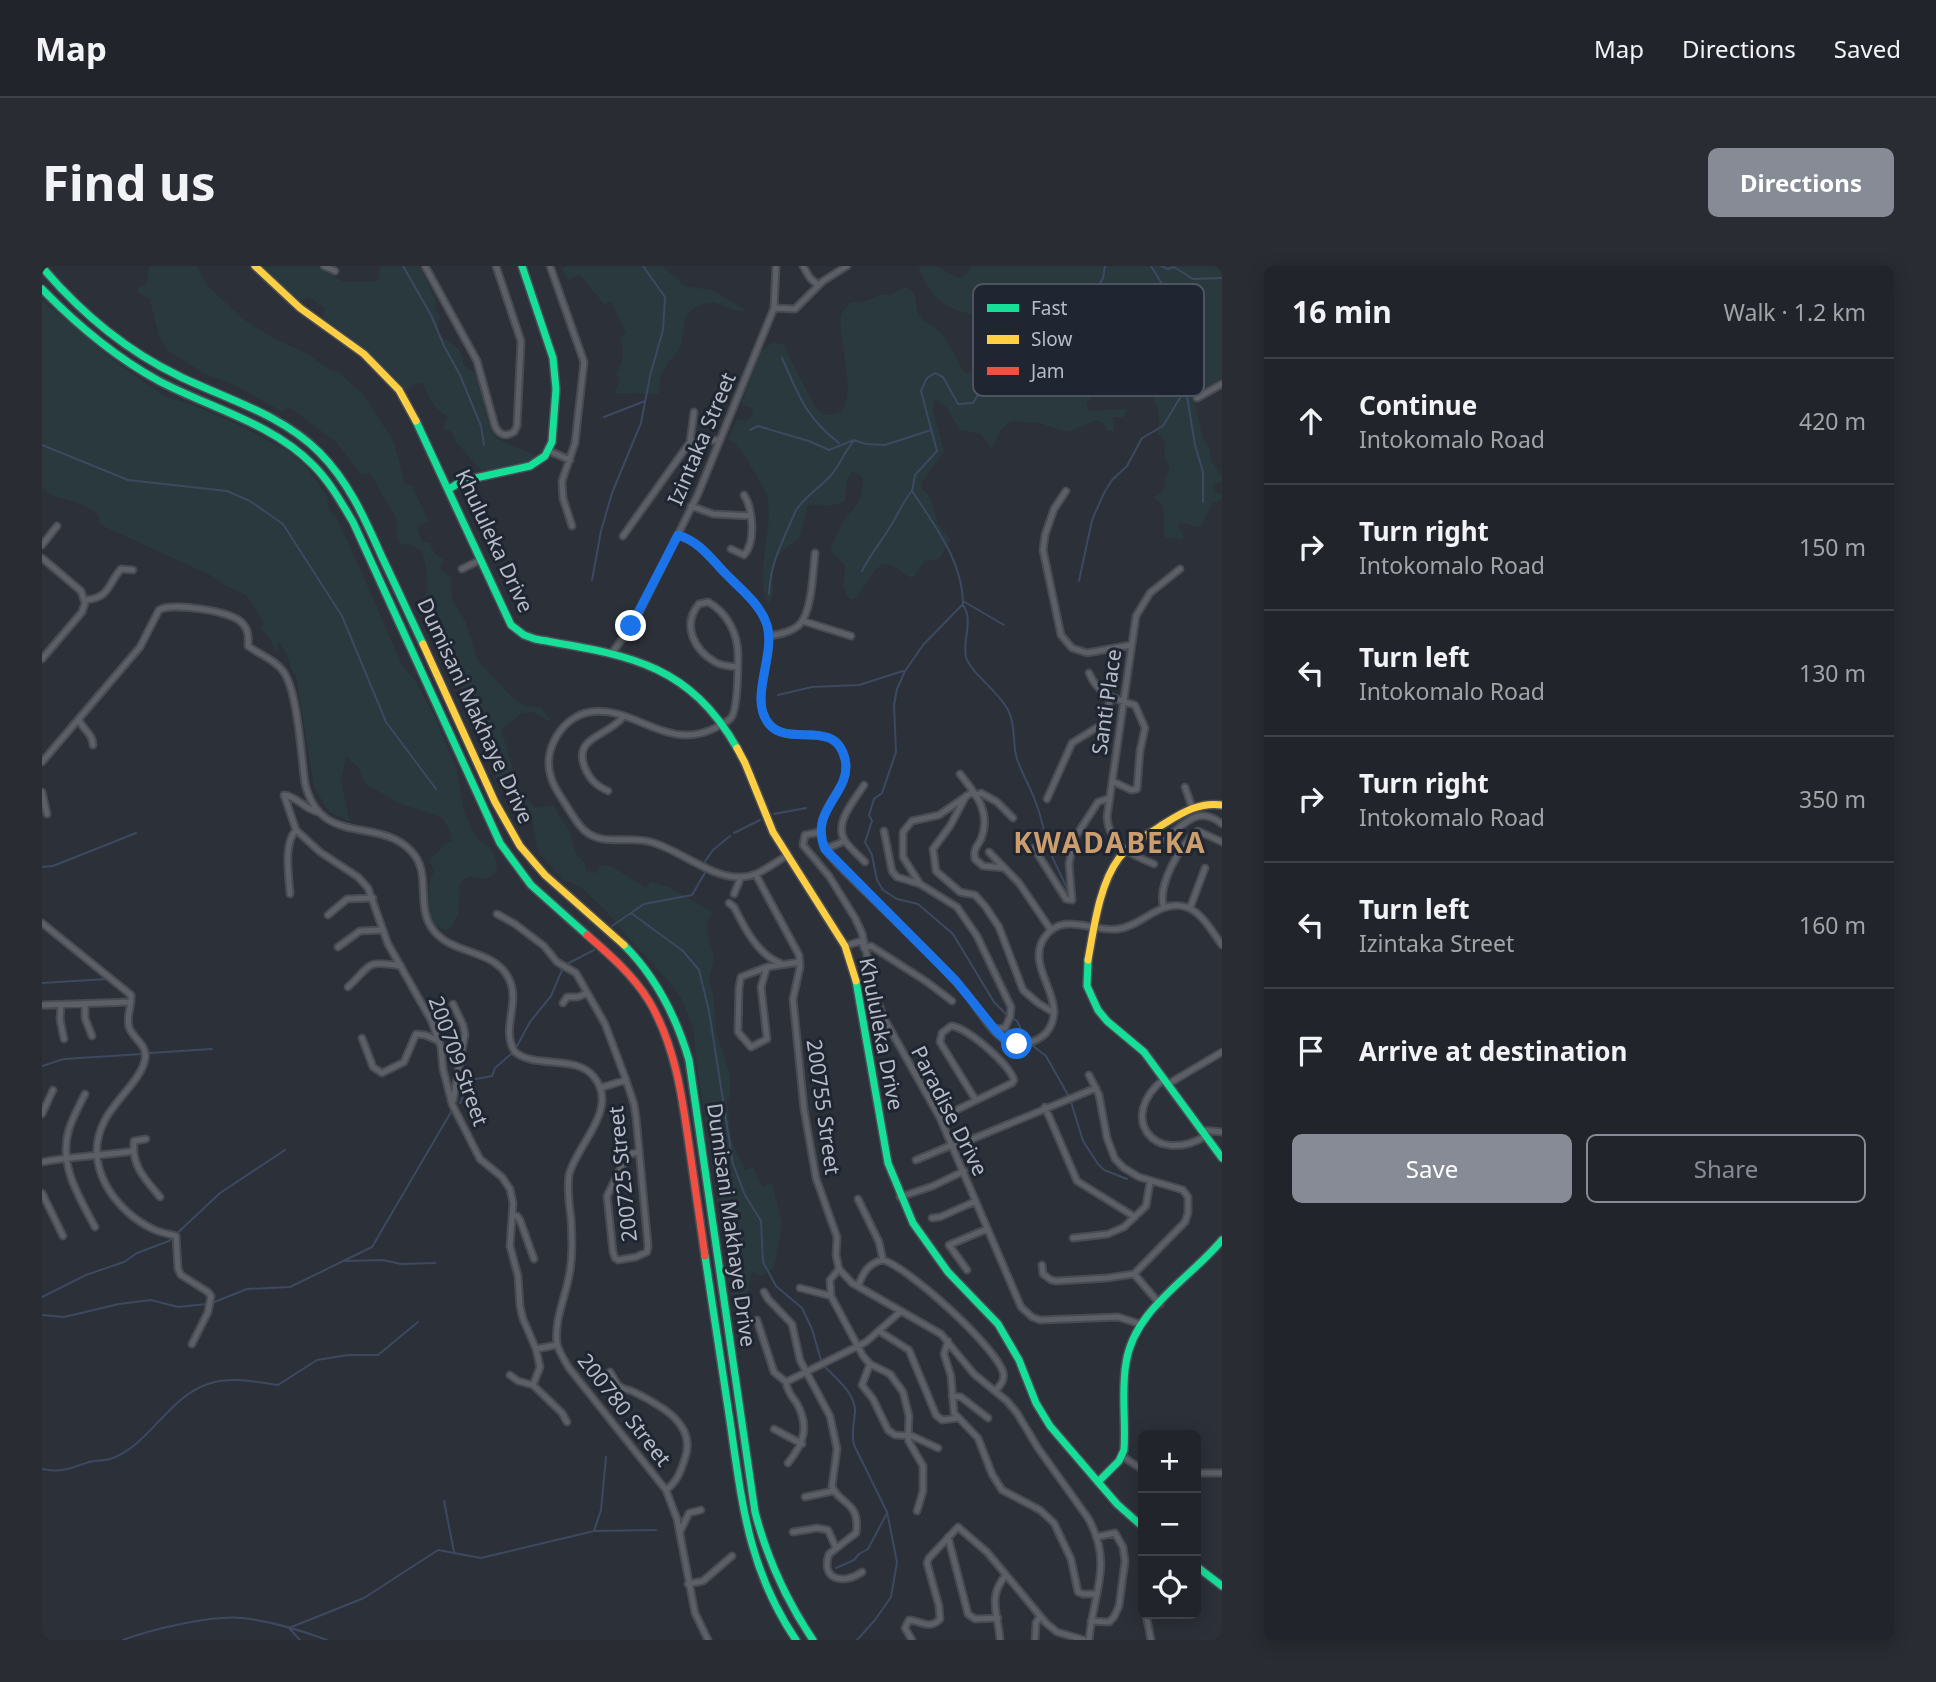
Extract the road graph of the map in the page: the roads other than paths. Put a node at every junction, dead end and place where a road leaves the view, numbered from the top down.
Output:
1 (255, 266) edge
2 (324, 266) edge
3 (425, 266) edge
4 (496, 266) edge
5 (522, 266) edge
6 (550, 266) edge
7 (776, 266) edge
8 (803, 266) edge
9 (42, 267) edge
10 (843, 267) edge
11 (335, 271) dead end
12 (818, 285) junction
13 (42, 289) edge
14 (774, 308) junction
15 (1222, 384) edge
16 (1204, 394) edge
17 (1200, 396) edge
18 (1196, 398) dead end
19 (695, 412) dead end
20 (718, 440) junction
21 (690, 442) junction
22 (549, 451) junction
23 (570, 460) junction
24 (449, 489) junction
25 (1066, 491) dead end
26 (744, 495) dead end
27 (691, 506) junction
28 (751, 516) junction
29 (57, 526) dead end
30 (572, 526) dead end
31 (678, 535) junction
32 (623, 536) dead end
33 (42, 545) edge
34 (731, 549) dead end
35 (815, 553) dead end
36 (42, 558) edge
37 (480, 560) junction
38 (461, 569) dead end
39 (1180, 569) dead end
40 (133, 570) dead end
41 (85, 600) junction
42 (803, 621) junction
43 (769, 636) junction
44 (851, 636) dead end
45 (42, 645) edge
46 (1131, 645) junction
47 (49, 651) junction
48 (612, 653) junction
49 (42, 659) edge
50 (737, 667) junction
51 (1089, 673) dead end
52 (1111, 698) junction
53 (1124, 703) junction
54 (622, 717) junction
55 (79, 719) junction
56 (723, 724) junction
57 (93, 745) dead end
58 (42, 762) edge
59 (960, 774) dead end
60 (1112, 781) junction
61 (864, 785) dead end
62 (1185, 787) dead end
63 (608, 791) dead end
64 (42, 792) edge
65 (977, 795) junction
66 (966, 796) junction
67 (1110, 798) junction
68 (1047, 799) dead end
69 (1222, 805) edge
70 (1192, 807) junction
71 (318, 812) junction
72 (47, 814) dead end
73 (1013, 818) dead end
74 (1222, 824) edge
75 (296, 830) junction
76 (884, 831) dead end
77 (820, 832) junction
78 (1147, 836) junction
79 (845, 841) junction
80 (1222, 842) edge
81 (1034, 848) dead end
82 (825, 849) junction
83 (1127, 850) junction
84 (989, 852) dead end
85 (788, 856) junction
86 (864, 862) dead end
87 (1154, 864) dead end
88 (1004, 867) junction
89 (1206, 868) dead end
90 (757, 875) junction
91 (741, 877) junction
92 (920, 884) junction
93 (290, 894) dead end
94 (734, 894) dead end
95 (373, 898) junction
96 (729, 903) dead end
97 (1164, 907) junction
98 (1191, 908) junction
99 (497, 914) dead end
100 (328, 915) dead end
101 (42, 923) edge
102 (1096, 927) junction
103 (383, 930) junction
104 (1052, 930) junction
105 (1222, 945) edge
106 (845, 946) junction
107 (338, 947) dead end
108 (864, 948) junction
109 (800, 962) junction
110 (782, 964) junction
111 (401, 966) junction
112 (767, 967) junction
113 (348, 987) dead end
114 (587, 993) junction
115 (131, 1001) junction
116 (952, 1001) dead end
117 (563, 1003) dead end
118 (453, 1004) dead end
119 (42, 1005) edge
120 (61, 1005) junction
121 (85, 1005) junction
122 (1054, 1013) junction
123 (993, 1029) junction
124 (92, 1036) dead end
125 (362, 1038) dead end
126 (64, 1039) dead end
127 (439, 1041) junction
128 (1222, 1052) edge
129 (1089, 1076) dead end
130 (626, 1080) junction
131 (1166, 1081) junction
132 (600, 1088) junction
133 (1096, 1088) junction
134 (53, 1090) dead end
135 (85, 1094) dead end
136 (975, 1100) junction
137 (452, 1104) junction
138 (1045, 1107) junction
139 (42, 1114) edge
140 (940, 1118) junction
141 (1222, 1132) edge
142 (1204, 1133) junction
143 (146, 1139) dead end
144 (953, 1146) junction
145 (133, 1151) junction
146 (638, 1152) junction
147 (96, 1154) junction
148 (65, 1158) junction
149 (1222, 1158) edge
150 (916, 1160) dead end
151 (42, 1162) edge
152 (964, 1171) junction
153 (1150, 1182) junction
154 (42, 1193) edge
155 (160, 1197) dead end
156 (900, 1197) junction
157 (858, 1199) dead end
158 (976, 1201) junction
159 (512, 1215) junction
160 (1135, 1217) junction
161 (932, 1218) dead end
162 (95, 1227) dead end
163 (987, 1229) junction
164 (63, 1236) dead end
165 (1073, 1238) dead end
166 (1222, 1240) edge
167 (534, 1259) dead end
168 (883, 1260) junction
169 (1042, 1265) dead end
170 (839, 1269) junction
171 (967, 1270) dead end
172 (1134, 1274) junction
173 (858, 1286) junction
174 (800, 1288) dead end
175 (764, 1292) dead end
176 (831, 1296) junction
177 (1160, 1304) junction
178 (900, 1312) junction
179 (757, 1320) dead end
180 (1140, 1324) junction
181 (879, 1331) junction
182 (948, 1342) junction
183 (192, 1344) dead end
184 (557, 1345) junction
185 (859, 1346) junction
186 (536, 1349) junction
187 (870, 1364) junction
188 (806, 1371) junction
189 (610, 1372) dead end
190 (510, 1375) dead end
191 (786, 1382) junction
192 (533, 1385) junction
193 (995, 1391) junction
194 (952, 1396) junction
195 (958, 1418) junction
196 (988, 1418) dead end
197 (567, 1422) dead end
198 (774, 1429) dead end
199 (908, 1436) junction
200 (802, 1444) junction
201 (938, 1448) dead end
202 (1122, 1456) junction
203 (788, 1463) dead end
204 (1138, 1467) edge
205 (1201, 1473) edge
206 (1222, 1473) edge
207 (1098, 1482) junction
208 (666, 1490) junction
209 (833, 1491) junction
210 (805, 1497) dead end
211 (701, 1510) dead end
212 (918, 1511) dead end
213 (1138, 1523) edge
214 (680, 1532) junction
215 (793, 1532) dead end
216 (948, 1537) junction
217 (1096, 1537) junction
218 (836, 1548) junction
219 (732, 1556) dead end
220 (1201, 1570) edge
221 (862, 1572) dead end
222 (1006, 1575) junction
223 (688, 1584) junction
224 (1222, 1586) edge
225 (1097, 1594) junction
226 (1040, 1616) junction
227 (998, 1618) junction
228 (1091, 1618) junction
229 (1147, 1619) edge
230 (708, 1640) edge
231 (796, 1640) edge
232 (813, 1640) edge
233 (912, 1640) edge
234 (1000, 1640) edge
235 (1035, 1640) edge
236 (1086, 1640) edge
237 (1151, 1640) edge

1 - 24 main road, Khululeka Drive
2 - 11 street
3 - 4 street
5 - 22 main road
6 - 23 street
7 - 14 street, Izintaka Street
8 - 12 street
9 - 232 main road, Dumisani Makhaye Drive
10 - 12 street
12 - 14 street
13 - 231 main road, Dumisani Makhaye Drive
14 - 20 street, Izintaka Street
15 - 16 street
17 - 18 street
19 - 21 street
20 - 21 street
20 - 27 street, Izintaka Street
21 - 32 street
22 - 23 street
22 - 24 main road
23 - 30 street
24 - 37 main road, Khululeka Drive
25 - 46 street
26 - 28 street
27 - 28 street
27 - 31 street, Izintaka Street
28 - 34 street
29 - 33 street
31 - 43 street
31 - 48 street, Izintaka Street
35 - 42 street
36 - 41 street
37 - 38 street
37 - 48 main road, Khululeka Drive
39 - 46 street, Santi Place
40 - 41 street
41 - 47 street
42 - 43 street
42 - 44 street
43 - 77 street
45 - 47 street
46 - 53 street, Santi Place
47 - 49 street
48 - 56 main road, Khululeka Drive
50 - 50 street
50 - 56 street
51 - 52 street
52 - 53 street
52 - 68 street
53 - 60 street, Santi Place
53 - 60 street
54 - 56 street
54 - 63 street
54 - 91 street
55 - 57 street
55 - 58 street
55 - 71 street
56 - 85 main road, Khululeka Drive
59 - 65 street
60 - 67 street, Santi Place
61 - 79 street
62 - 70 street
64 - 72 street
65 - 66 street
65 - 73 street
65 - 88 street
66 - 92 street
66 - 122 street
67 - 81 street
67 - 83 street, Santi Place
69 - 70 main road
70 - 78 main road
71 - 75 street
71 - 132 street
74 - 78 street
75 - 93 street
75 - 95 street, 200709 Street
76 - 92 street
77 - 82 street
77 - 108 street, Paradise Drive
78 - 83 main road
79 - 82 street
79 - 86 street
80 - 97 street
82 - 123 street
83 - 87 street
83 - 102 main road
84 - 88 street
85 - 90 street
85 - 106 main road, Khululeka Drive
88 - 104 street
89 - 98 street
90 - 91 street
90 - 109 street
91 - 94 street
92 - 123 street
95 - 100 street
95 - 103 street, 200709 Street
96 - 110 street
97 - 98 street
97 - 102 street
98 - 105 street
99 - 114 street
101 - 115 street
102 - 104 street
102 - 131 main road
103 - 107 street
103 - 111 street, 200709 Street
104 - 122 street
106 - 108 street
106 - 156 main road, Khululeka Drive
108 - 116 street
108 - 140 street, Paradise Drive
109 - 110 street
109 - 170 street, 200755 Street
110 - 112 street
111 - 113 street
111 - 127 street, 200709 Street
112 - 112 street
114 - 117 street
114 - 130 street
115 - 121 street
115 - 147 street
118 - 137 street
119 - 120 street
120 - 121 street
120 - 126 street
121 - 124 street
122 - 123 street
125 - 127 street
127 - 137 street, 200709 Street
128 - 131 street
129 - 133 street
130 - 132 street, 200725 Street
130 - 146 street, 200725 Street
131 - 142 main road
131 - 142 street
132 - 184 street, 200780 Street
133 - 138 street
133 - 153 street
134 - 139 street
135 - 148 street
136 - 136 street
136 - 140 street
137 - 159 street, 200709 Street
138 - 144 street
138 - 160 street
140 - 144 street, Paradise Drive
141 - 142 street
142 - 149 main road
143 - 145 street
144 - 150 street
144 - 152 street, Paradise Drive
145 - 147 street
145 - 155 street
146 - 146 street, 200725 Street
147 - 148 street
147 - 183 street
148 - 151 street
148 - 162 street
152 - 156 street
152 - 158 street, Paradise Drive
153 - 160 street
153 - 172 street
154 - 164 street
156 - 207 main road, Khululeka Drive
157 - 168 street
158 - 161 street
158 - 163 street, Paradise Drive
159 - 167 street
159 - 186 street, 200709 Street
160 - 165 street
163 - 171 street
163 - 180 street, Paradise Drive
166 - 177 main road
168 - 173 street
168 - 193 street
169 - 172 street
170 - 173 street
170 - 176 street
172 - 177 street
173 - 178 street
174 - 176 street
175 - 188 street
176 - 185 street
177 - 180 main road
178 - 181 street
178 - 182 street
179 - 191 street
180 - 202 main road
181 - 185 street
181 - 195 street
182 - 193 street
182 - 194 street
184 - 186 street
184 - 208 street, 200780 Street
185 - 187 street
185 - 188 street
186 - 192 street
187 - 199 street
187 - 199 street
188 - 191 street
188 - 209 street
189 - 208 street
190 - 192 street
191 - 200 street
192 - 197 street
193 - 217 street
194 - 195 street
194 - 196 street
195 - 225 street
198 - 200 street
199 - 201 street
199 - 212 street
200 - 203 street
202 - 204 street
202 - 207 main road
205 - 206 street
207 - 213 main road, Khululeka Drive
208 - 214 street, 200780 Street
209 - 210 street
209 - 218 street
211 - 214 street
214 - 223 street, 200780 Street
215 - 218 street
216 - 222 street
216 - 227 street
216 - 233 street
217 - 225 street
217 - 228 street
218 - 221 street
219 - 223 street
220 - 224 main road
222 - 226 street
222 - 227 street
223 - 230 street, 200780 Street
225 - 228 street
226 - 235 street
226 - 236 street
227 - 234 street
228 - 236 street
229 - 237 street

